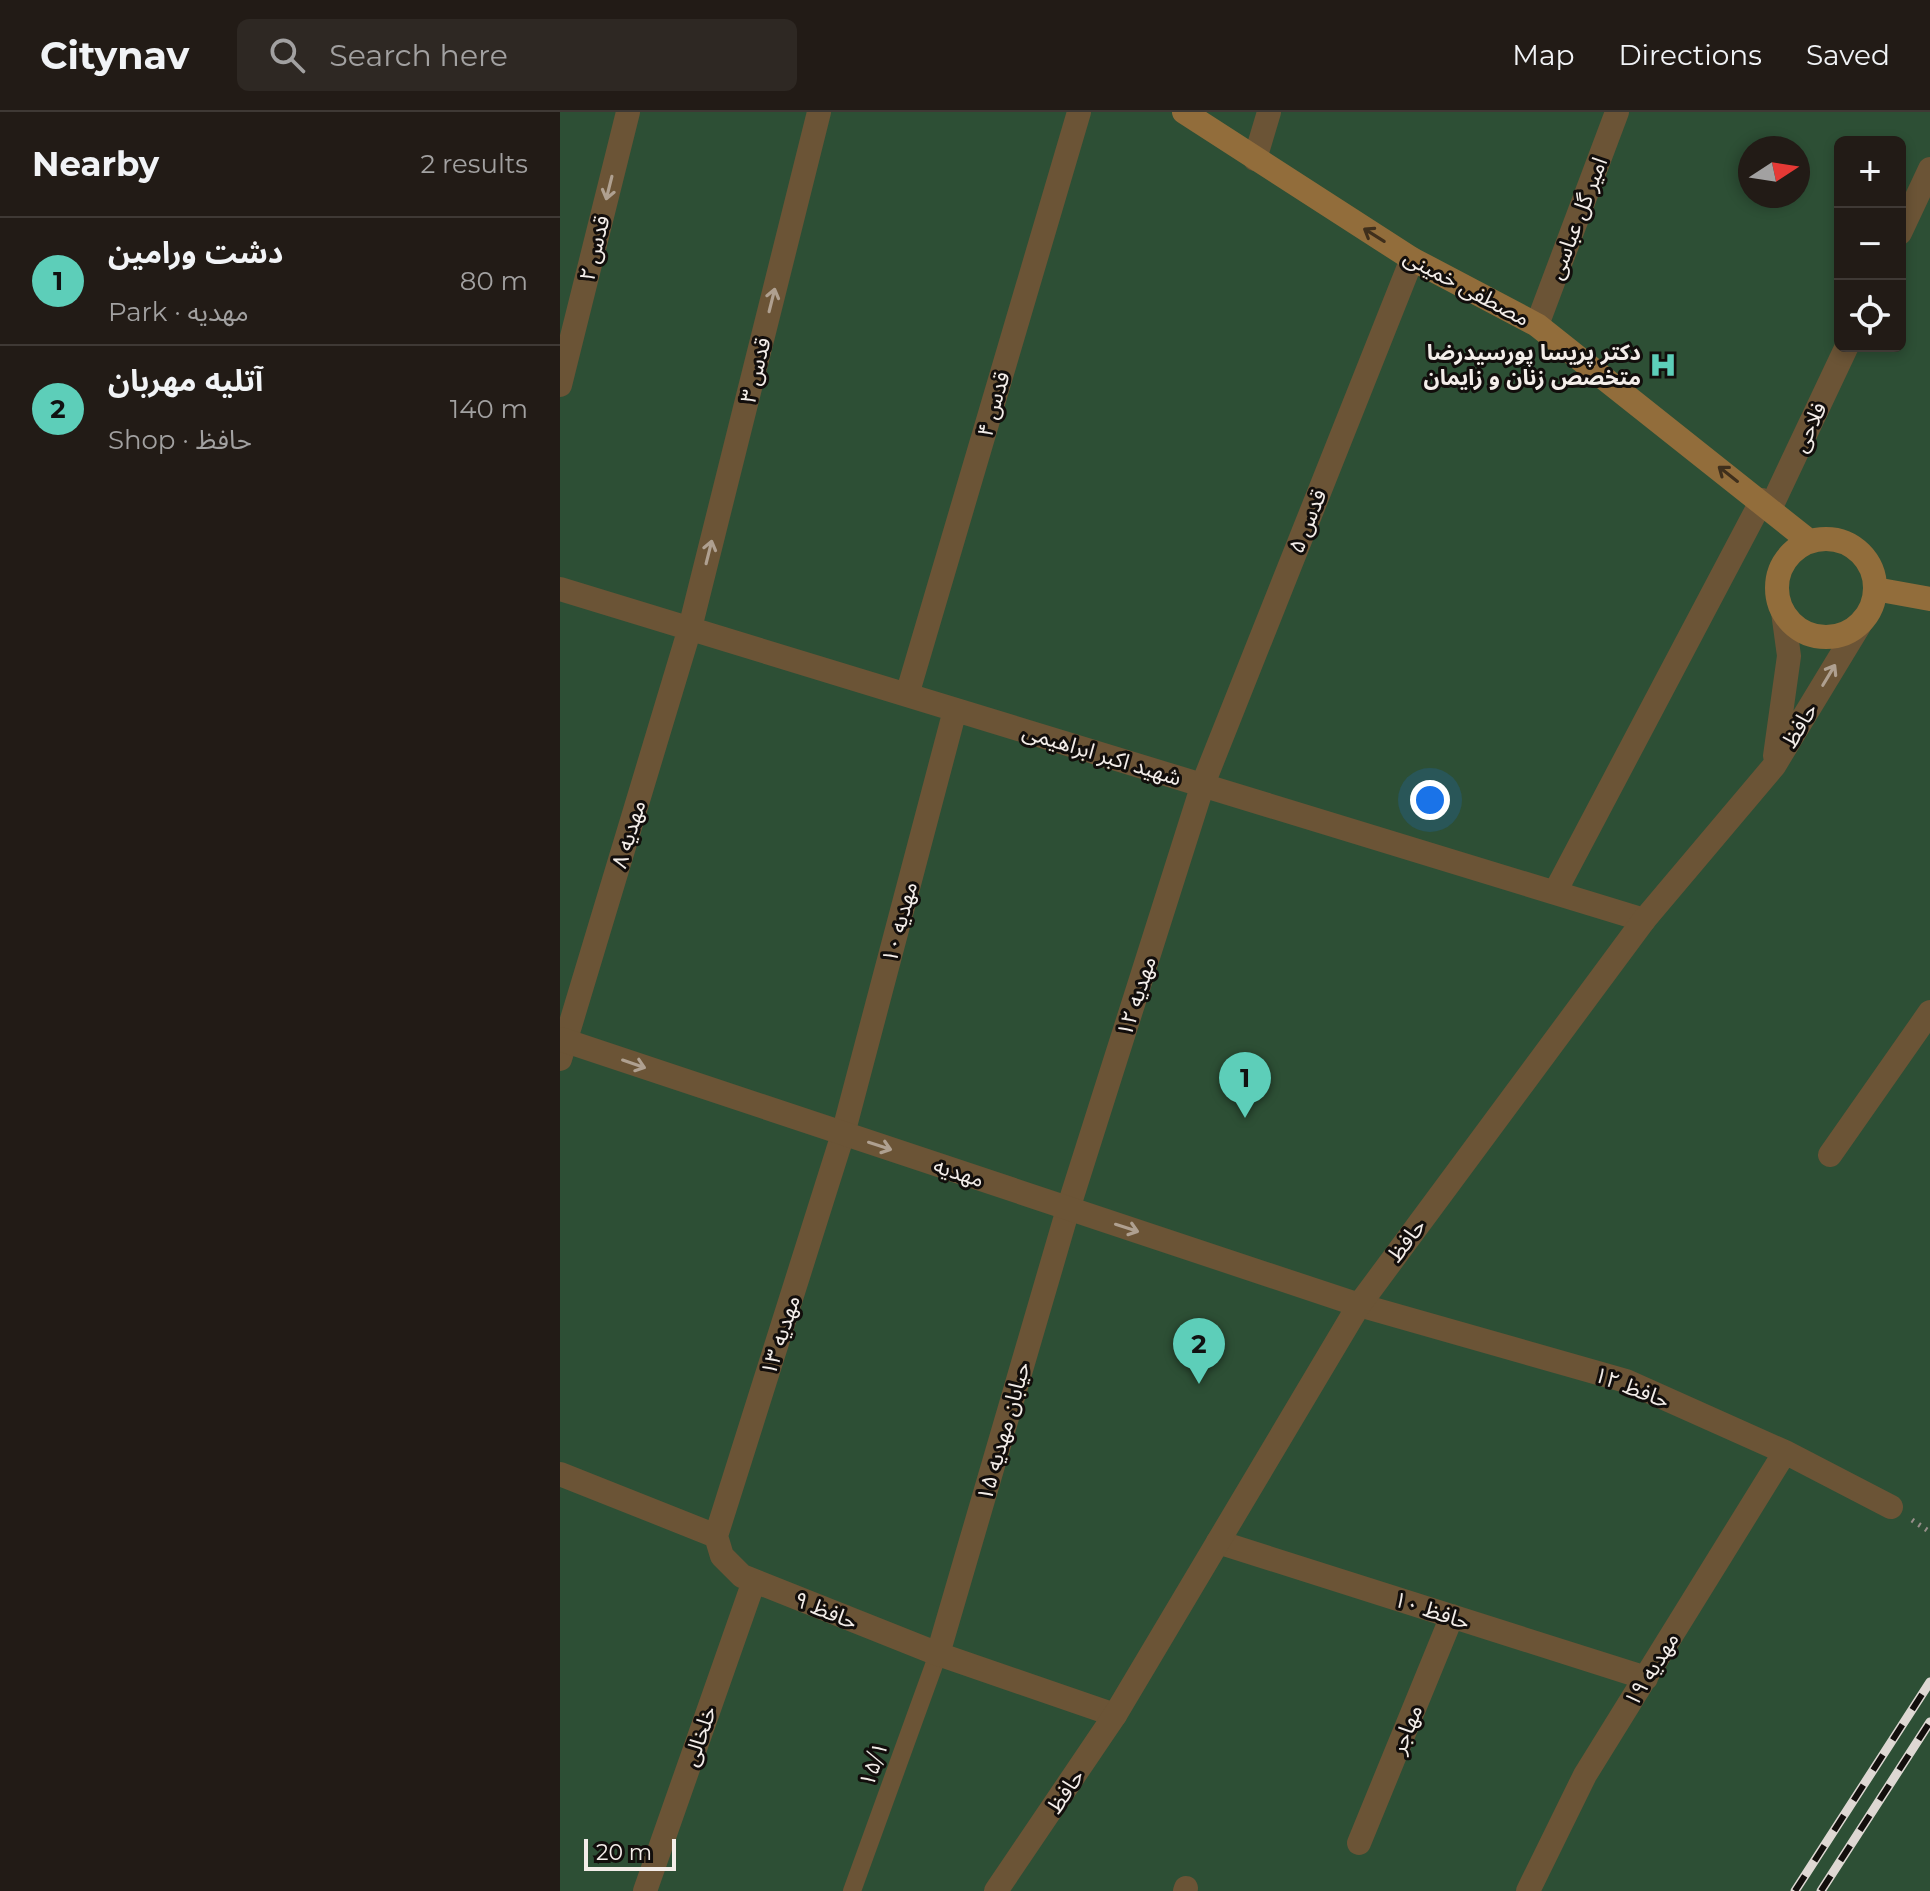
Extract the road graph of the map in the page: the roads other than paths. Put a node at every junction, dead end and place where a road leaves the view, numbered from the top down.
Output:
1 (628, 112) edge
2 (819, 112) edge
3 (1079, 112) edge
4 (1184, 112) edge
5 (1269, 112) edge
6 (1617, 112) edge
7 (1255, 159) junction
8 (1927, 182) edge
9 (1906, 222) edge
10 (1412, 259) junction
11 (1537, 325) junction
12 (1844, 352) edge
13 (560, 385) edge
14 (1766, 504) junction
15 (1809, 541) junction
16 (560, 589) edge
17 (1875, 589) junction
18 (1930, 599) edge
19 (1783, 612) junction
20 (1862, 621) junction
21 (690, 628) junction
22 (907, 695) junction
23 (955, 710) junction
24 (1774, 766) junction
25 (1203, 784) junction
26 (1555, 892) junction
27 (1644, 920) junction
28 (1930, 1012) edge
29 (562, 1046) edge
30 (843, 1134) junction
31 (1830, 1155) dead end
32 (1068, 1209) junction
33 (1359, 1305) junction
34 (1785, 1452) junction
35 (560, 1474) edge
36 (1891, 1507) dead end
37 (716, 1536) junction
38 (1218, 1542) junction
39 (754, 1581) junction
40 (1452, 1616) junction
41 (938, 1654) junction
42 (1646, 1678) junction
43 (1115, 1715) junction
44 (1359, 1843) dead end
45 (645, 1891) edge
46 (852, 1891) edge
47 (996, 1891) edge
48 (1528, 1891) edge

1 -> 13 street, قدس ۲
21 -> 2 street, قدس ۳
3 - 22 street, قدس ۴
4 - 7 main road, مصطفی خمینی
5 - 7 street
6 - 11 street, امیر گل عباسی
10 -> 7 main road, مصطفی خمینی
8 - 9 street
10 - 11 main road, مصطفی خمینی
10 - 25 street, قدس ۵
14 -> 11 main road, مصطفی خمینی
12 - 14 street, فلاحی
14 - 15 main road, مصطفی خمینی
14 - 26 street, فلاحی
15 - 17 main road
15 - 19 main road
16 - 21 street, شهید اکبر ابراهیمی
17 - 18 main road
17 - 20 main road
19 - 20 main road
19 - 24 street
24 -> 20 street, حافظ
21 - 22 street, شهید اکبر ابراهیمی
21 - 29 street, مهدیه ۸
22 - 23 street, شهید اکبر ابراهیمی
23 - 25 street, شهید اکبر ابراهیمی
23 - 30 street, مهدیه ۱۰
24 - 27 street, حافظ
25 - 26 street, شهید اکبر ابراهیمی
25 - 32 street, مهدیه ۱۲
26 - 27 street, شهید اکبر ابراهیمی
27 - 33 street, حافظ
28 - 31 street
29 -> 30 street, مهدیه
30 -> 32 street, مهدیه
30 - 37 street, مهدیه ۱۳
32 -> 33 street, مهدیه
32 - 41 street, حیابان مهدیه ۱۵
33 - 34 street, حافظ ۱۲
33 - 38 street, حافظ
34 - 36 street, حافظ ۱۲
34 - 42 street, مهدیه ۱۹
35 - 37 street
37 - 39 street, حافظ ۹
38 - 40 street, حافظ ۱۰
38 - 43 street, حافظ
39 - 41 street, حافظ ۹
39 - 45 street, خلخالی
40 - 42 street, حافظ ۱۰
40 - 44 street, مهاجر
41 - 43 street, حافظ ۹
41 - 46 lane, ۱۵/۱
42 - 48 street, مهدیه ۱۹
43 - 47 street, حافظ

